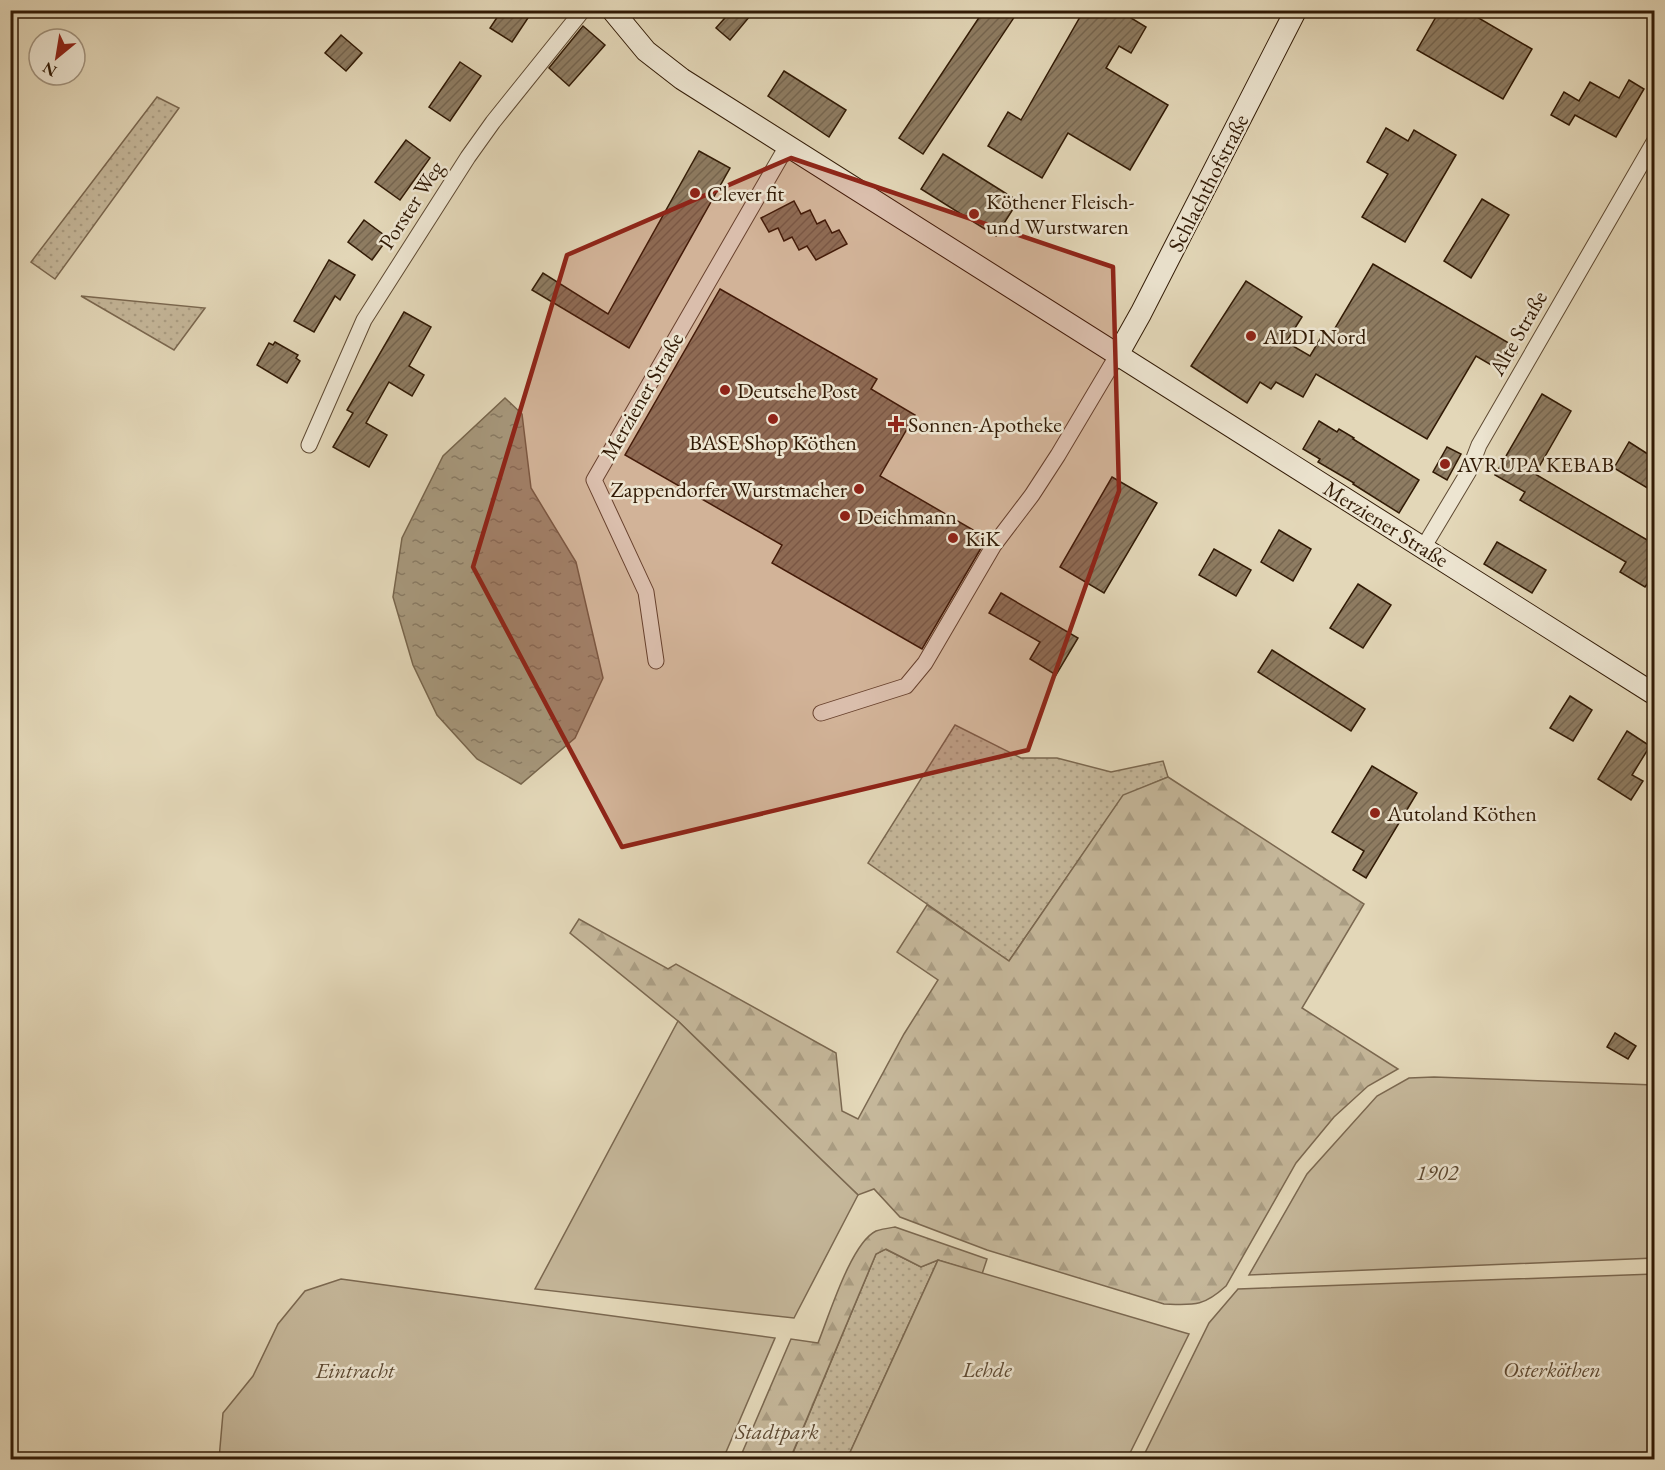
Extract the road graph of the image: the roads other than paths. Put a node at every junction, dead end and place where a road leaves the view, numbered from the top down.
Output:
1 (583, 10) edge
2 (612, 10) edge
3 (1296, 10) edge
4 (1654, 142) edge
5 (787, 146) junction
6 (1118, 354) junction
7 (309, 445) dead end
8 (1423, 548) junction
9 (656, 661) dead end
10 (1654, 694) edge
11 (821, 713) dead end

1 - 7 street, Porster Weg
2 - 5 main road, Merziener Straße
3 - 6 main road, Schlachthofstraße
4 - 8 street, Alte Straße
5 - 6 main road, Merziener Straße
5 - 9 street, Merziener Straße
6 - 8 main road, Merziener Straße
6 - 11 street
8 - 10 main road, Merziener Straße

